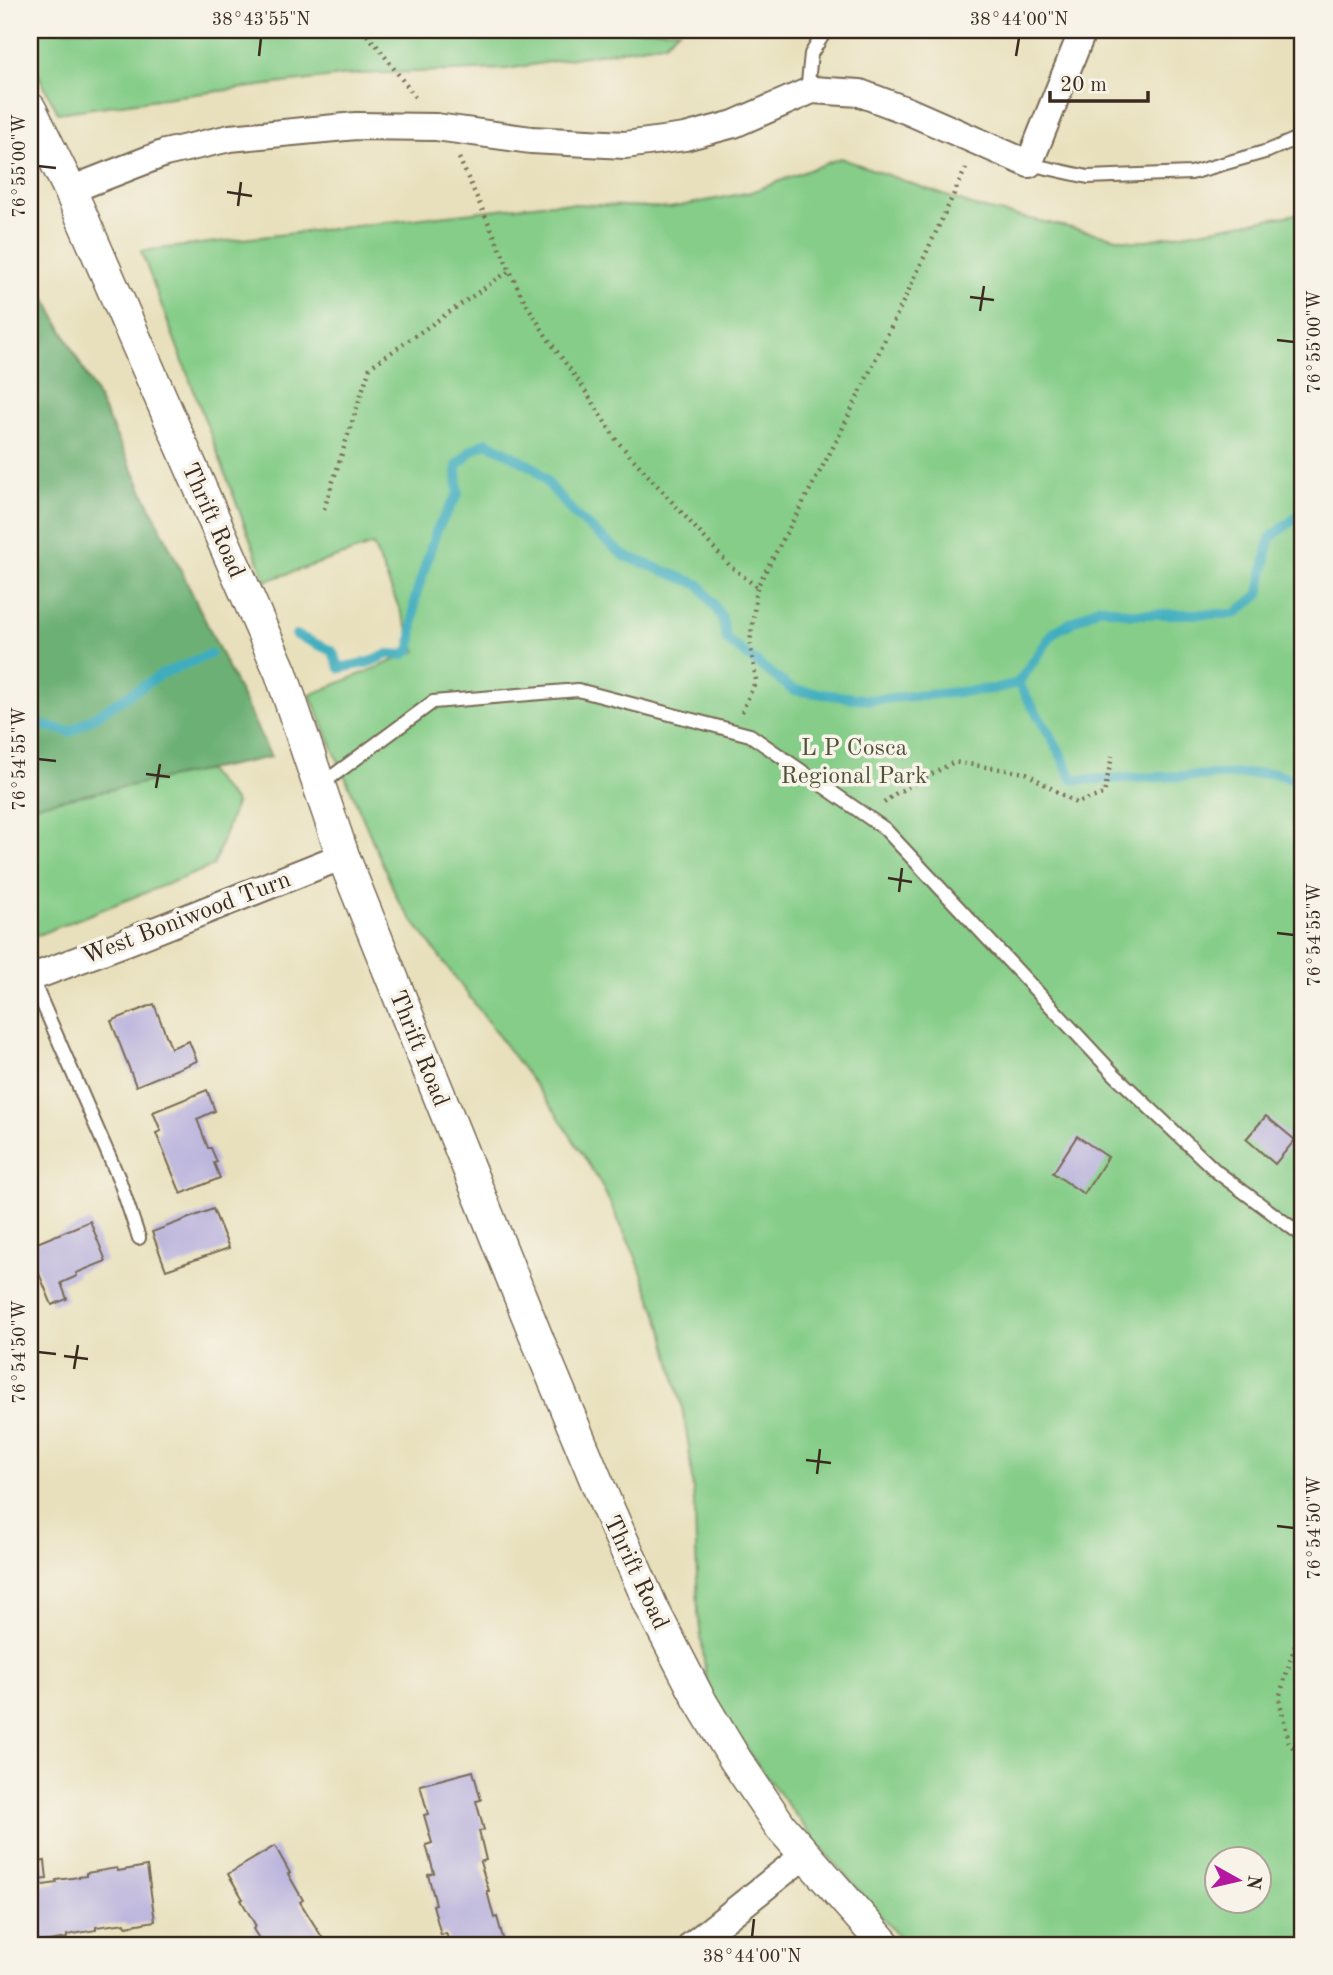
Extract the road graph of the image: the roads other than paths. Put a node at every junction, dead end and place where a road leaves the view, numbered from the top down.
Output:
1 (825, 30) edge
2 (1083, 30) edge
3 (806, 93) junction
4 (30, 109) edge
5 (1303, 136) edge
6 (1029, 164) junction
7 (70, 190) junction
8 (319, 786) junction
9 (343, 856) junction
10 (30, 978) edge
11 (1303, 1236) edge
12 (139, 1238) dead end
13 (806, 1854) junction
14 (692, 1945) edge
15 (885, 1945) edge

1 - 3 lane
2 - 6 street
3 - 6 street
3 - 7 street
4 - 7 street, Thrift Road
5 - 6 lane
7 - 8 street, Thrift Road
8 - 9 street, Thrift Road
8 - 11 lane
9 - 10 street, West Boniwood Turn
9 - 13 street, Thrift Road
10 - 12 lane
13 - 14 street
13 - 15 street, Thrift Road

